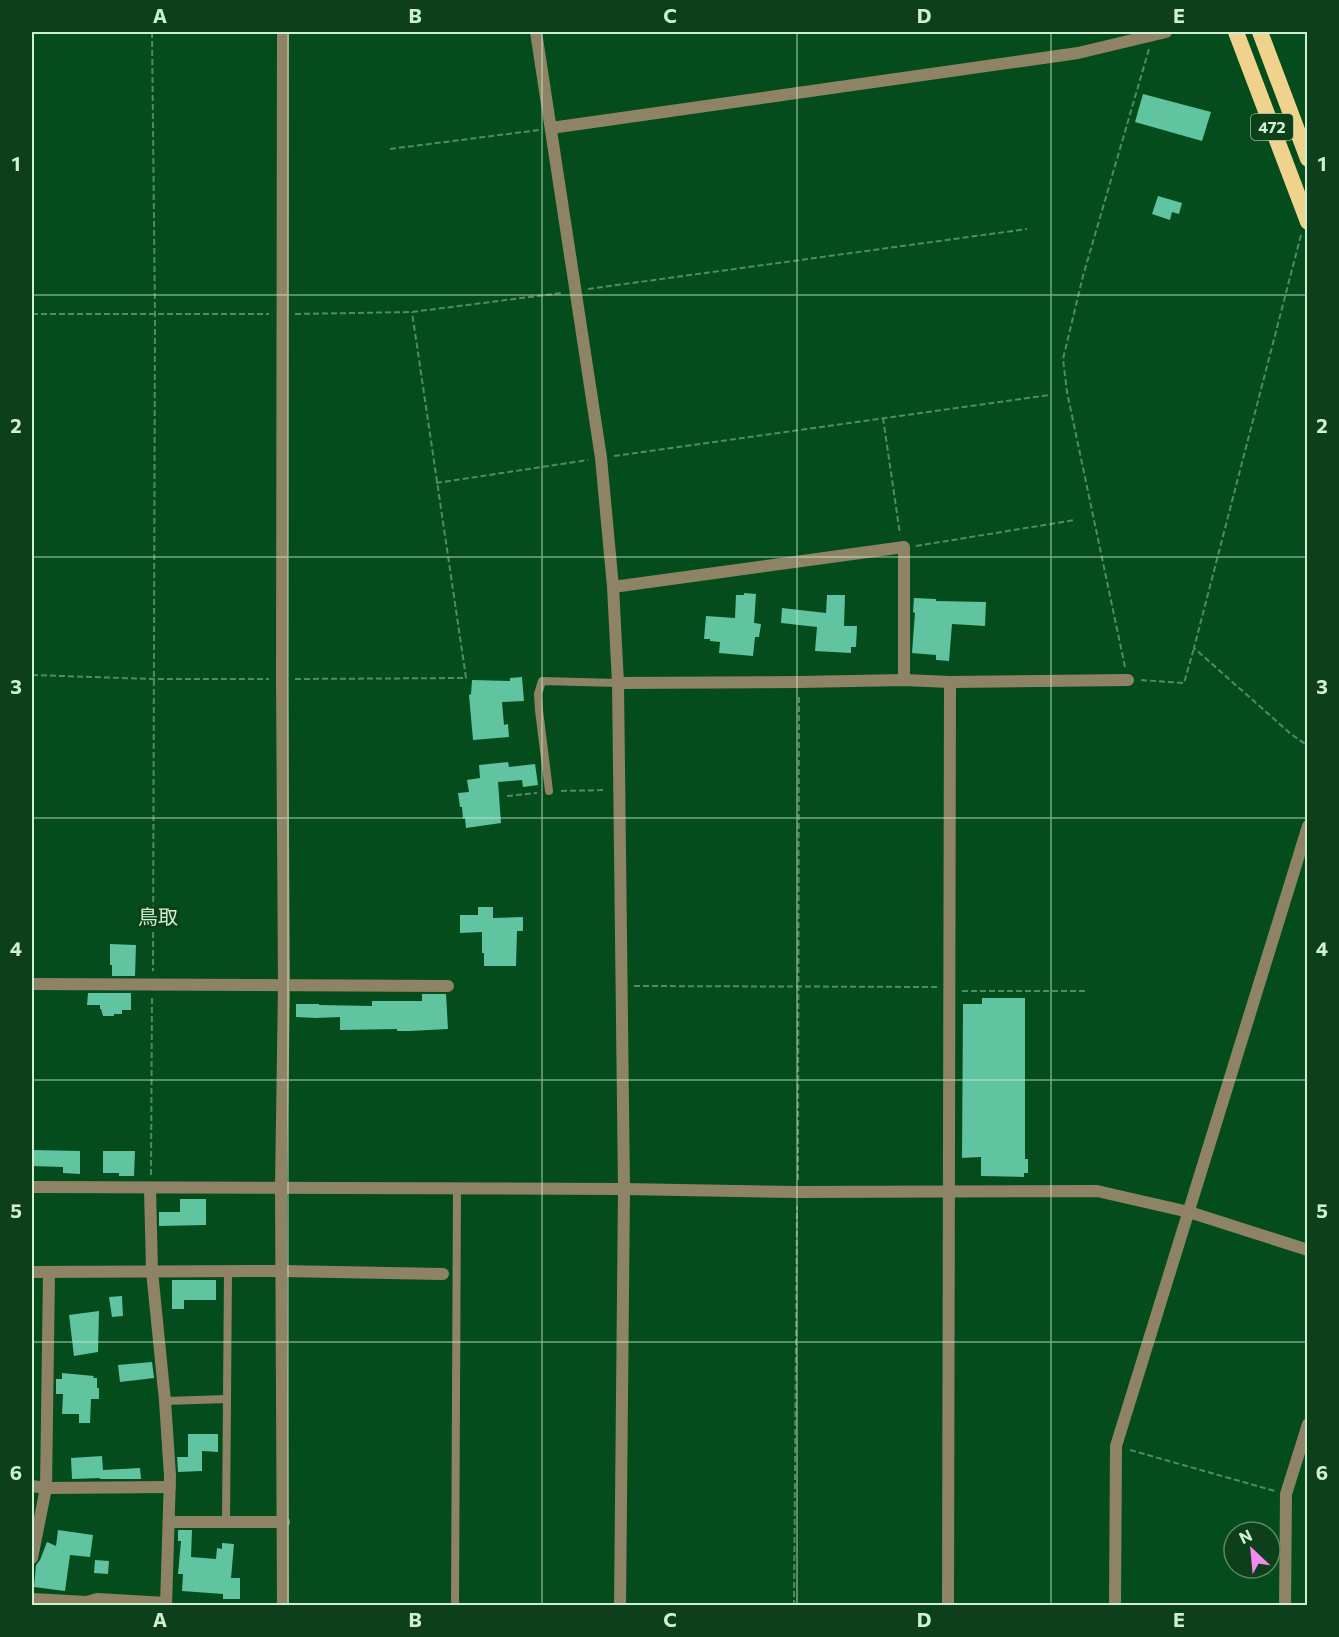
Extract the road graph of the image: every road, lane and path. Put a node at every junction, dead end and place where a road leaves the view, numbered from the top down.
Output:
1 (152, 32) edge
2 (283, 32) edge
3 (536, 32) edge
4 (1236, 32) edge
5 (1260, 32) edge
6 (1159, 33) edge
7 (551, 128) junction
8 (390, 149) dead end
9 (1308, 159) edge
10 (1307, 220) edge
11 (1027, 229) dead end
12 (576, 290) junction
13 (412, 312) junction
14 (32, 314) edge
15 (282, 314) junction
16 (154, 315) junction
17 (1049, 395) dead end
18 (882, 418) junction
19 (601, 458) junction
20 (436, 483) junction
21 (1075, 520) dead end
22 (903, 547) junction
23 (613, 587) junction
24 (1194, 648) junction
25 (32, 675) edge
26 (153, 679) junction
27 (282, 679) junction
28 (904, 680) junction
29 (1128, 680) junction
30 (799, 682) junction
31 (950, 682) junction
32 (618, 683) junction
33 (1308, 746) edge
34 (620, 790) junction
35 (549, 791) junction
36 (507, 796) dead end
37 (1308, 826) edge
38 (32, 984) edge
39 (153, 984) junction
40 (284, 985) junction
41 (448, 986) dead end
42 (622, 986) junction
43 (797, 987) junction
44 (950, 989) junction
45 (1087, 991) dead end
46 (32, 1187) edge
47 (281, 1188) junction
48 (150, 1189) junction
49 (624, 1189) junction
50 (457, 1190) junction
51 (798, 1192) junction
52 (950, 1192) junction
53 (1189, 1212) junction
54 (1308, 1250) edge
55 (152, 1271) junction
56 (228, 1271) junction
57 (282, 1271) junction
58 (32, 1272) edge
59 (49, 1272) junction
60 (443, 1274) dead end
61 (227, 1399) junction
62 (165, 1401) junction
63 (1308, 1424) edge
64 (1116, 1446) junction
65 (32, 1486) edge
66 (170, 1487) junction
67 (46, 1488) junction
68 (1286, 1494) junction
69 (226, 1521) junction
70 (168, 1522) junction
71 (284, 1522) junction
72 (32, 1558) edge
73 (32, 1599) edge
74 (86, 1604) edge
75 (166, 1604) edge
76 (283, 1605) edge
77 (455, 1605) edge
78 (620, 1605) edge
79 (794, 1605) edge
80 (948, 1605) edge
81 (1115, 1605) edge
82 (1285, 1605) edge

1 - 16 path
2 - 15 street
3 - 7 street
4 - 10 highway, 472
5 - 9 highway, 472
6 - 7 street
6 - 29 path
7 - 8 path
7 - 12 street
10 - 24 path
11 - 12 path
12 - 13 path
12 - 19 street
13 - 15 path
13 - 20 path
14 - 16 path
15 - 16 path
15 - 27 street
16 - 26 path
17 - 18 path
18 - 19 path
18 - 22 path
19 - 20 path
19 - 23 street
20 - 27 path
21 - 22 path
22 - 23 street
22 - 28 street
23 - 32 street
24 - 29 path
24 - 33 path
25 - 26 path
26 - 27 path
26 - 39 path
27 - 40 street
28 - 30 street
28 - 31 street
29 - 31 street
30 - 32 street
30 - 43 path
31 - 44 street
32 - 34 street
32 - 35 lane
34 - 35 path
34 - 42 street
35 - 36 path
37 - 53 street
38 - 39 street
39 - 40 street
39 - 48 path
40 - 41 street
40 - 47 street
42 - 43 path
42 - 49 street
43 - 44 path
43 - 51 path
44 - 45 path
44 - 52 street
46 - 48 street
47 - 48 street
47 - 50 street
47 - 57 street
48 - 55 street
49 - 50 street
49 - 51 street
49 - 78 street
50 - 77 lane
51 - 52 street
51 - 79 path
52 - 53 street
52 - 80 street
53 - 54 street
53 - 64 street
55 - 56 street
55 - 59 street
55 - 62 street
56 - 57 street
56 - 61 lane
57 - 60 street
57 - 71 street
58 - 59 street
59 - 67 street
61 - 62 lane
61 - 69 lane
62 - 66 street
63 - 68 street
64 - 68 path
64 - 81 street
65 - 67 street
66 - 67 street
66 - 70 street
67 - 72 street
68 - 82 street
69 - 70 street
69 - 71 street
70 - 75 street
71 - 76 street
73 - 74 street
74 - 75 street

